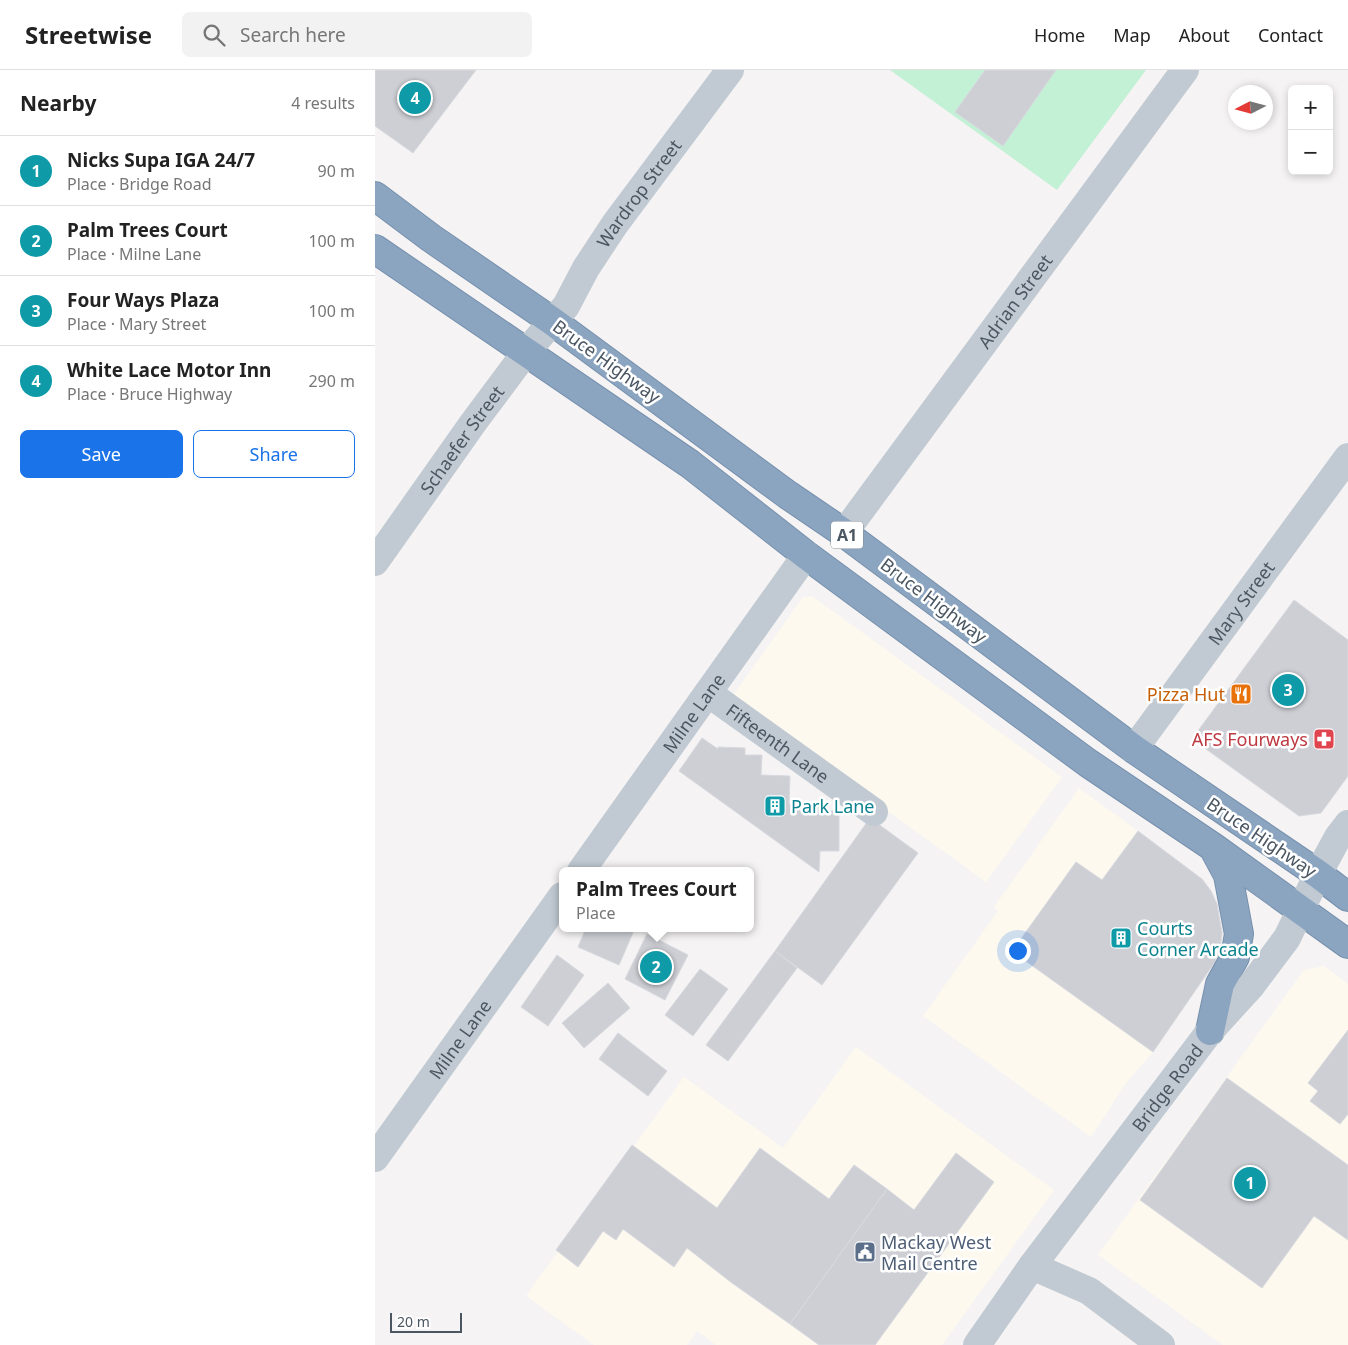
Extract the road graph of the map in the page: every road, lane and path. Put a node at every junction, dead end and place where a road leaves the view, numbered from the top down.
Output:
1 (730, 70) edge
2 (1185, 70) edge
3 (375, 196) edge
4 (375, 249) edge
5 (552, 320) junction
6 (526, 352) junction
7 (1348, 457) edge
8 (844, 533) junction
9 (806, 555) junction
10 (375, 562) edge
11 (708, 693) junction
12 (1134, 748) junction
13 (874, 812) dead end
14 (1348, 824) edge
15 (1213, 847) junction
16 (584, 867) edge
17 (1318, 874) junction
18 (1348, 897) edge
19 (559, 900) edge
20 (1301, 911) junction
21 (1348, 944) edge
22 (1210, 1031) junction
23 (375, 1158) edge
24 (1032, 1266) junction
25 (977, 1345) edge
26 (1161, 1345) edge

1 - 5 street, Wardrop Street
2 - 8 street, Adrian Street
3 - 5 highway, Bruce Highway / A1
4 - 6 highway, Bruce Highway / A1
5 - 6 street, Schaefer Street
5 - 8 highway, Bruce Highway / A1
6 - 9 highway, Bruce Highway / A1
6 - 10 street, Schaefer Street
7 - 12 street, Mary Street
8 - 12 highway, Bruce Highway / A1
9 - 11 street, Milne Lane
9 - 15 highway, Bruce Highway / A1
11 - 13 street, Fifteenth Lane
11 - 16 street, Milne Lane
12 - 17 highway, Bruce Highway / A1
14 - 17 street, Bridge Road
15 - 20 highway, Bruce Highway / A1
15 - 22 highway
17 - 18 highway, Bruce Highway / A1
17 - 20 street, Bridge Road
19 - 23 street, Milne Lane
20 - 21 highway, Bruce Highway / A1
20 - 22 street, Bridge Road
22 - 24 street, Bridge Road
24 - 25 street, Bridge Road
24 - 26 street

